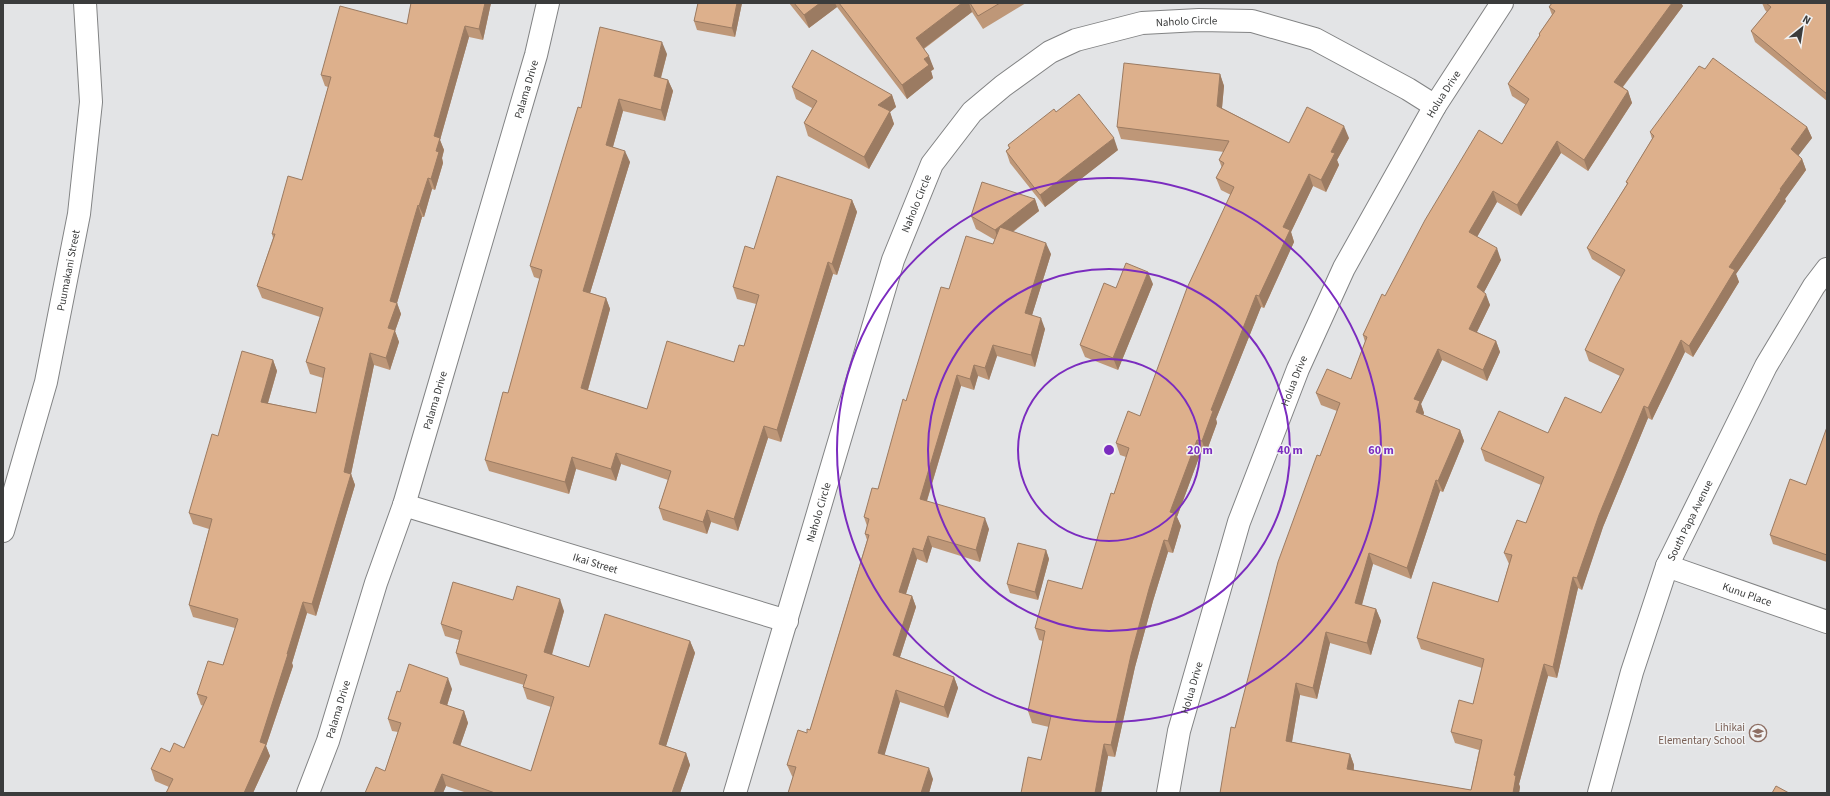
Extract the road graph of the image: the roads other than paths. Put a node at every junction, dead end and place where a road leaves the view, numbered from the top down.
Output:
1 (85, 3) edge
2 (548, 3) edge
3 (1502, 3) edge
4 (1435, 106) junction
5 (1827, 268) edge
6 (404, 504) junction
7 (3, 531) edge
8 (1667, 566) junction
9 (787, 621) junction
10 (1827, 622) edge
11 (308, 793) edge
12 (735, 793) edge
13 (1168, 793) edge
14 (1599, 793) edge

1 - 7 street, Puumakani Street
2 - 6 street, Palama Drive
3 - 4 street, Holua Drive
4 - 9 street, Naholo Circle
4 - 13 street, Holua Drive
5 - 8 street, South Papa Avenue
6 - 9 street, Ikai Street
6 - 11 street, Palama Drive
8 - 10 street, Kunu Place
8 - 14 street, South Papa Avenue
9 - 12 street, Naholo Circle

